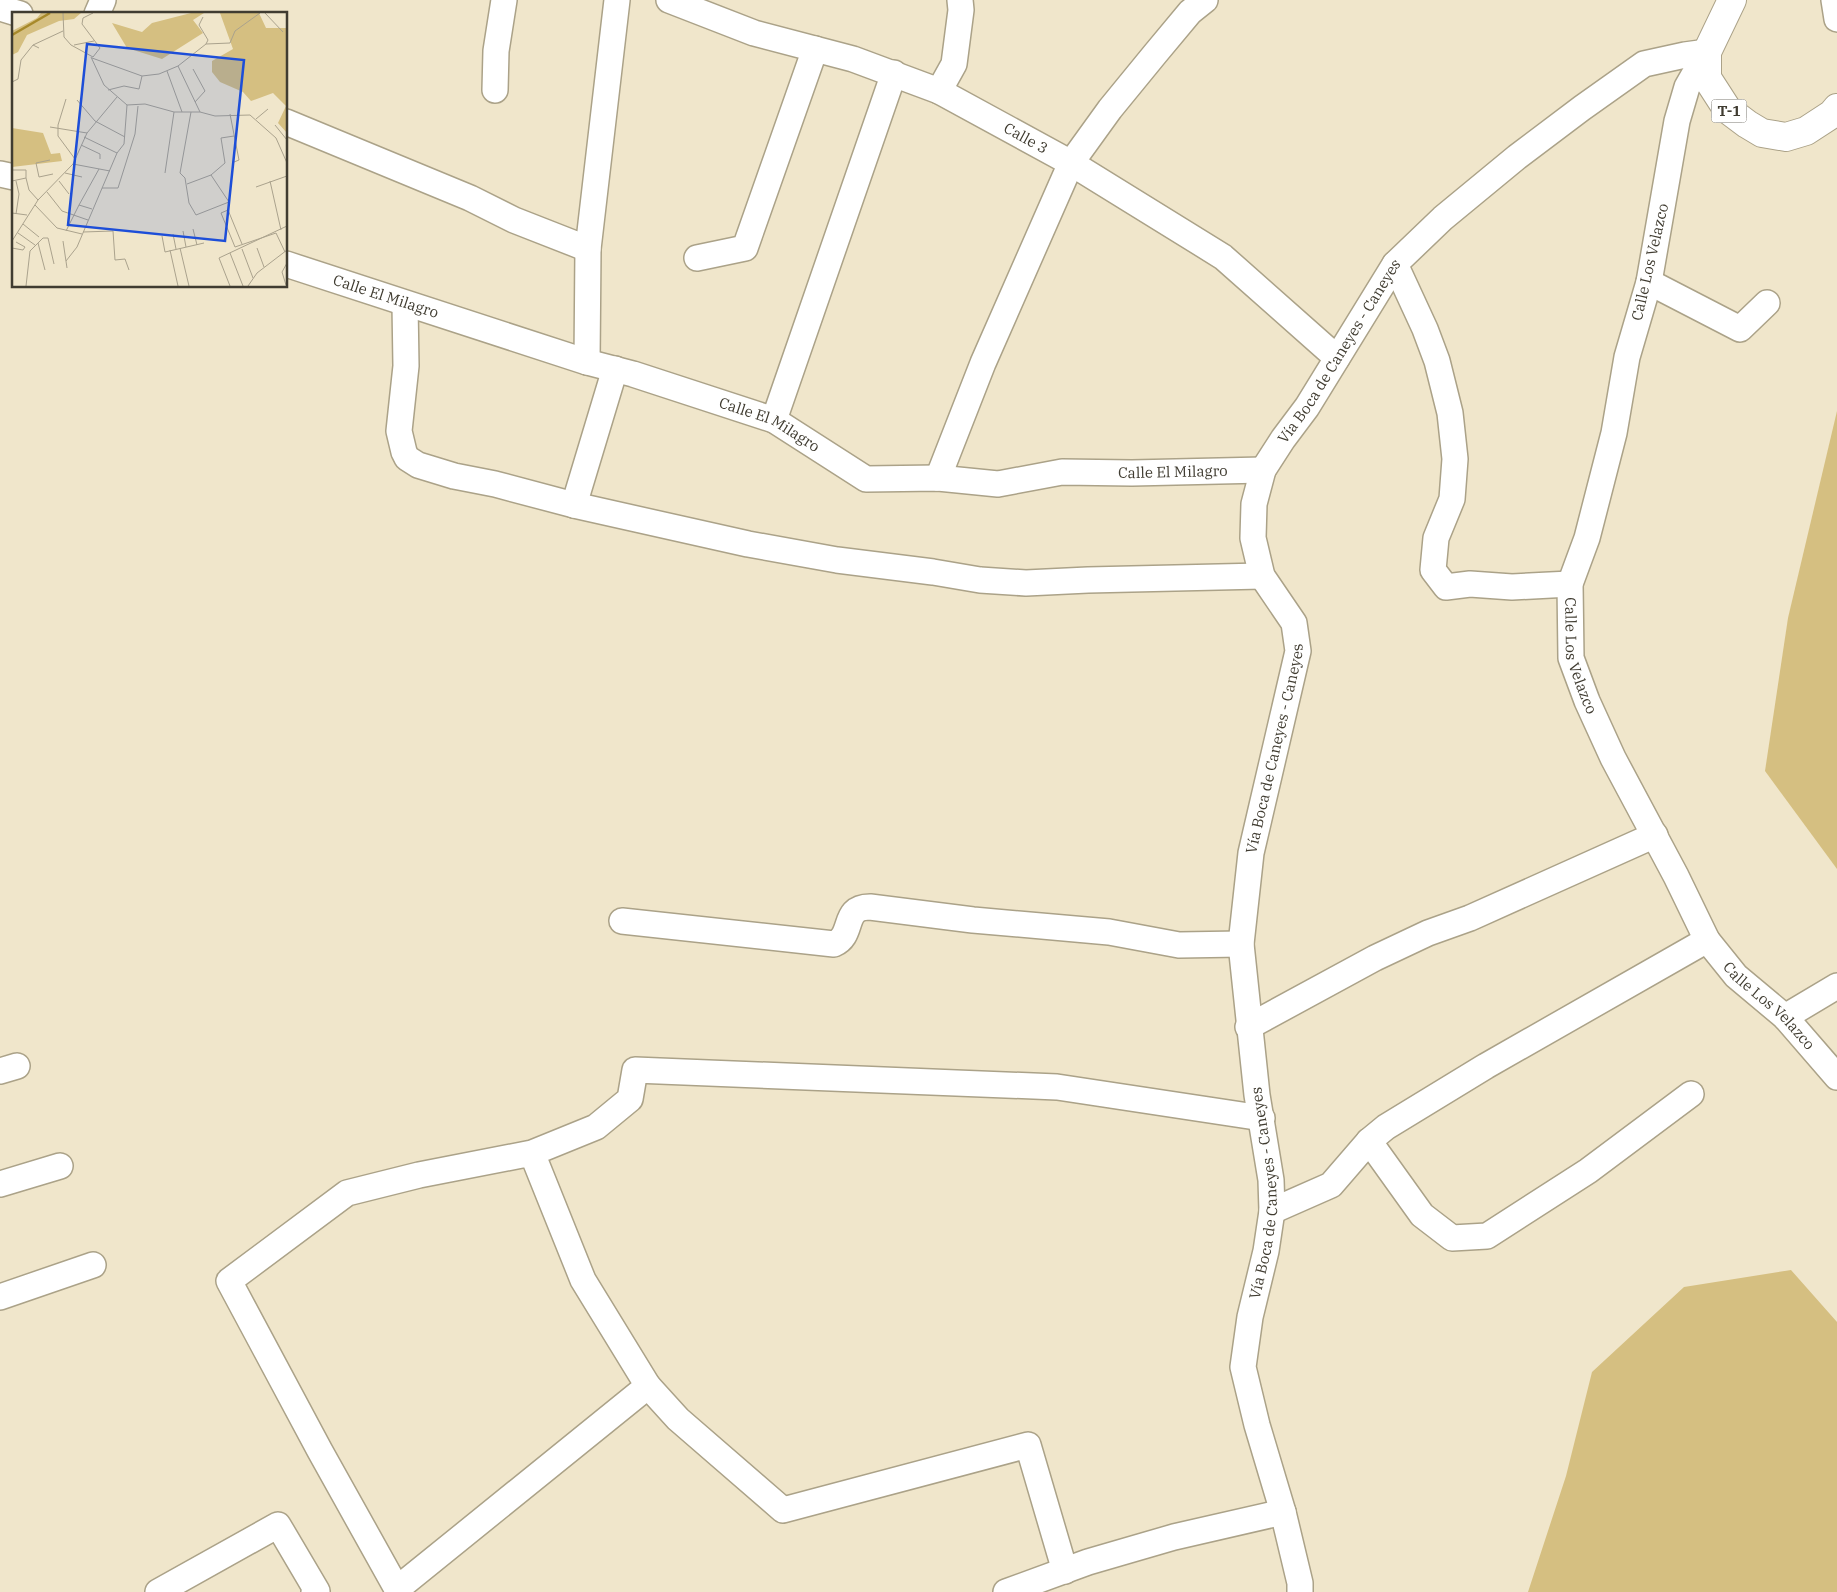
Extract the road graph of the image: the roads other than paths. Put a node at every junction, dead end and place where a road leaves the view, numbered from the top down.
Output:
1 (103, 0) edge
2 (504, 0) edge
3 (617, 0) edge
4 (670, 0) edge
5 (960, 0) edge
6 (1205, 0) edge
7 (1732, 0) edge
8 (1834, 0) edge
9 (0, 8) edge
10 (13, 12) edge
11 (98, 12) edge
12 (1837, 19) edge
13 (815, 49) junction
14 (1707, 52) junction
15 (894, 73) junction
16 (495, 90) dead end
17 (939, 91) junction
18 (1837, 108) edge
19 (288, 123) edge
20 (1071, 163) junction
21 (588, 249) junction
22 (697, 258) dead end
23 (1395, 264) junction
24 (288, 265) edge
25 (1649, 282) junction
26 (1767, 303) dead end
27 (405, 304) junction
28 (1336, 358) junction
29 (586, 362) junction
30 (615, 369) junction
31 (774, 420) junction
32 (1263, 470) junction
33 (938, 478) junction
34 (574, 505) junction
35 (1262, 576) junction
36 (1570, 584) junction
37 (1655, 835) junction
38 (622, 921) dead end
39 (1707, 940) junction
40 (1241, 944) junction
41 (1837, 986) edge
42 (1785, 1017) junction
43 (1248, 1027) junction
44 (1837, 1077) edge
45 (1691, 1094) dead end
46 (1262, 1118) junction
47 (1369, 1142) junction
48 (532, 1154) junction
49 (60, 1166) dead end
50 (0, 1184) edge
51 (1272, 1211) junction
52 (93, 1265) dead end
53 (0, 1297) edge
54 (648, 1386) junction
55 (1283, 1512) junction
56 (1065, 1570) junction
57 (158, 1592) edge
58 (314, 1592) edge
59 (1006, 1592) edge
60 (1300, 1592) edge

1 - 11 street
2 - 16 street
3 - 21 street
4 - 13 street, Calle 3
5 - 17 street
6 - 20 street
7 - 14 highway, T-1
8 - 12 street
9 - 10 street
13 - 15 street, Calle 3
13 - 22 street
14 - 18 highway, T-1
14 - 23 street, Vía Boca de Caneyes - Caneyes
14 - 25 street, Calle Los Velazco
15 - 17 street, Calle 3
15 - 31 street
17 - 20 street, Calle 3
19 - 21 street
20 - 28 street, Calle 3
20 - 33 street
21 - 29 street
23 - 28 street, Vía Boca de Caneyes - Caneyes
23 - 36 street
24 - 27 street, Calle El Milagro
25 - 26 street
25 - 36 street, Calle Los Velazco
27 - 29 street, Calle El Milagro
27 - 34 street
28 - 32 street, Vía Boca de Caneyes - Caneyes
29 - 30 street, Calle El Milagro
30 - 31 street, Calle El Milagro
30 - 34 street
31 - 33 street, Calle El Milagro
32 - 33 street, Calle El Milagro
32 - 35 street, Vía Boca de Caneyes - Caneyes
34 - 35 street
35 - 40 street, Vía Boca de Caneyes - Caneyes
36 - 37 street, Calle Los Velazco
37 - 39 street, Calle Los Velazco
37 - 43 street
38 - 40 street
39 - 42 street, Calle Los Velazco
39 - 47 street
40 - 43 street, Vía Boca de Caneyes - Caneyes
41 - 42 street
42 - 44 street, Calle Los Velazco
43 - 46 street, Vía Boca de Caneyes - Caneyes
45 - 47 street
46 - 48 street
46 - 51 street, Vía Boca de Caneyes - Caneyes
47 - 51 street
48 - 54 street
48 - 54 street
49 - 50 street
51 - 55 street, Vía Boca de Caneyes - Caneyes
52 - 53 street
54 - 56 street
55 - 56 street
55 - 60 street, Vía Boca de Caneyes - Caneyes
56 - 59 street
57 - 58 street

